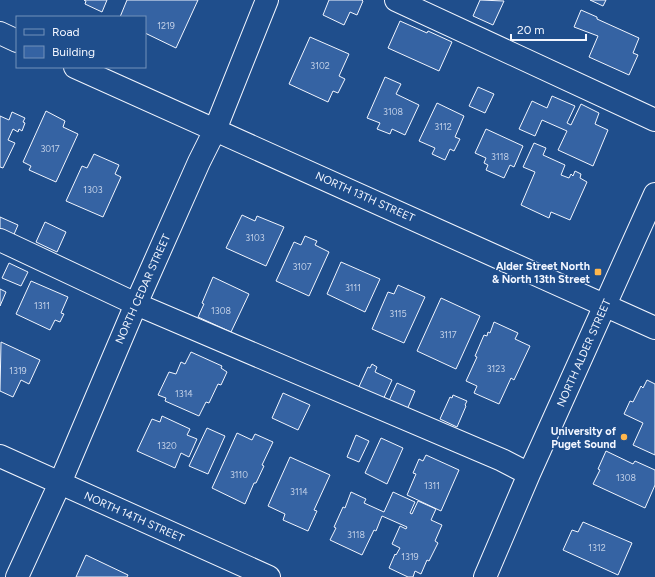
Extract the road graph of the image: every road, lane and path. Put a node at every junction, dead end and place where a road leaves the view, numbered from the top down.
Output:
1 (267, 0) edge
2 (396, 0) edge
3 (0, 33) edge
4 (16, 41) edge
5 (78, 68) edge
6 (655, 120) edge
7 (215, 130) junction
8 (655, 194) edge
9 (0, 240) edge
10 (136, 304) junction
11 (606, 306) junction
12 (655, 328) edge
13 (0, 456) edge
14 (529, 474) junction
15 (60, 483) junction
16 (17, 577) edge
17 (269, 577) edge
18 (485, 577) edge

1 - 7 street, NORTH CEDAR STREET
2 - 6 street
3 - 4 street
5 - 7 street, NORTH 13TH STREET
7 - 10 street, NORTH CEDAR STREET
7 - 11 street, NORTH 13TH STREET
8 - 11 street, NORTH ALDER STREET
9 - 10 street
10 - 14 street
10 - 15 street, NORTH CEDAR STREET
11 - 12 street, NORTH 13TH STREET
11 - 14 street, NORTH ALDER STREET
13 - 15 street, NORTH 14TH STREET
14 - 18 street, NORTH ALDER STREET
15 - 16 street, NORTH CEDAR STREET
15 - 17 street, NORTH 14TH STREET

